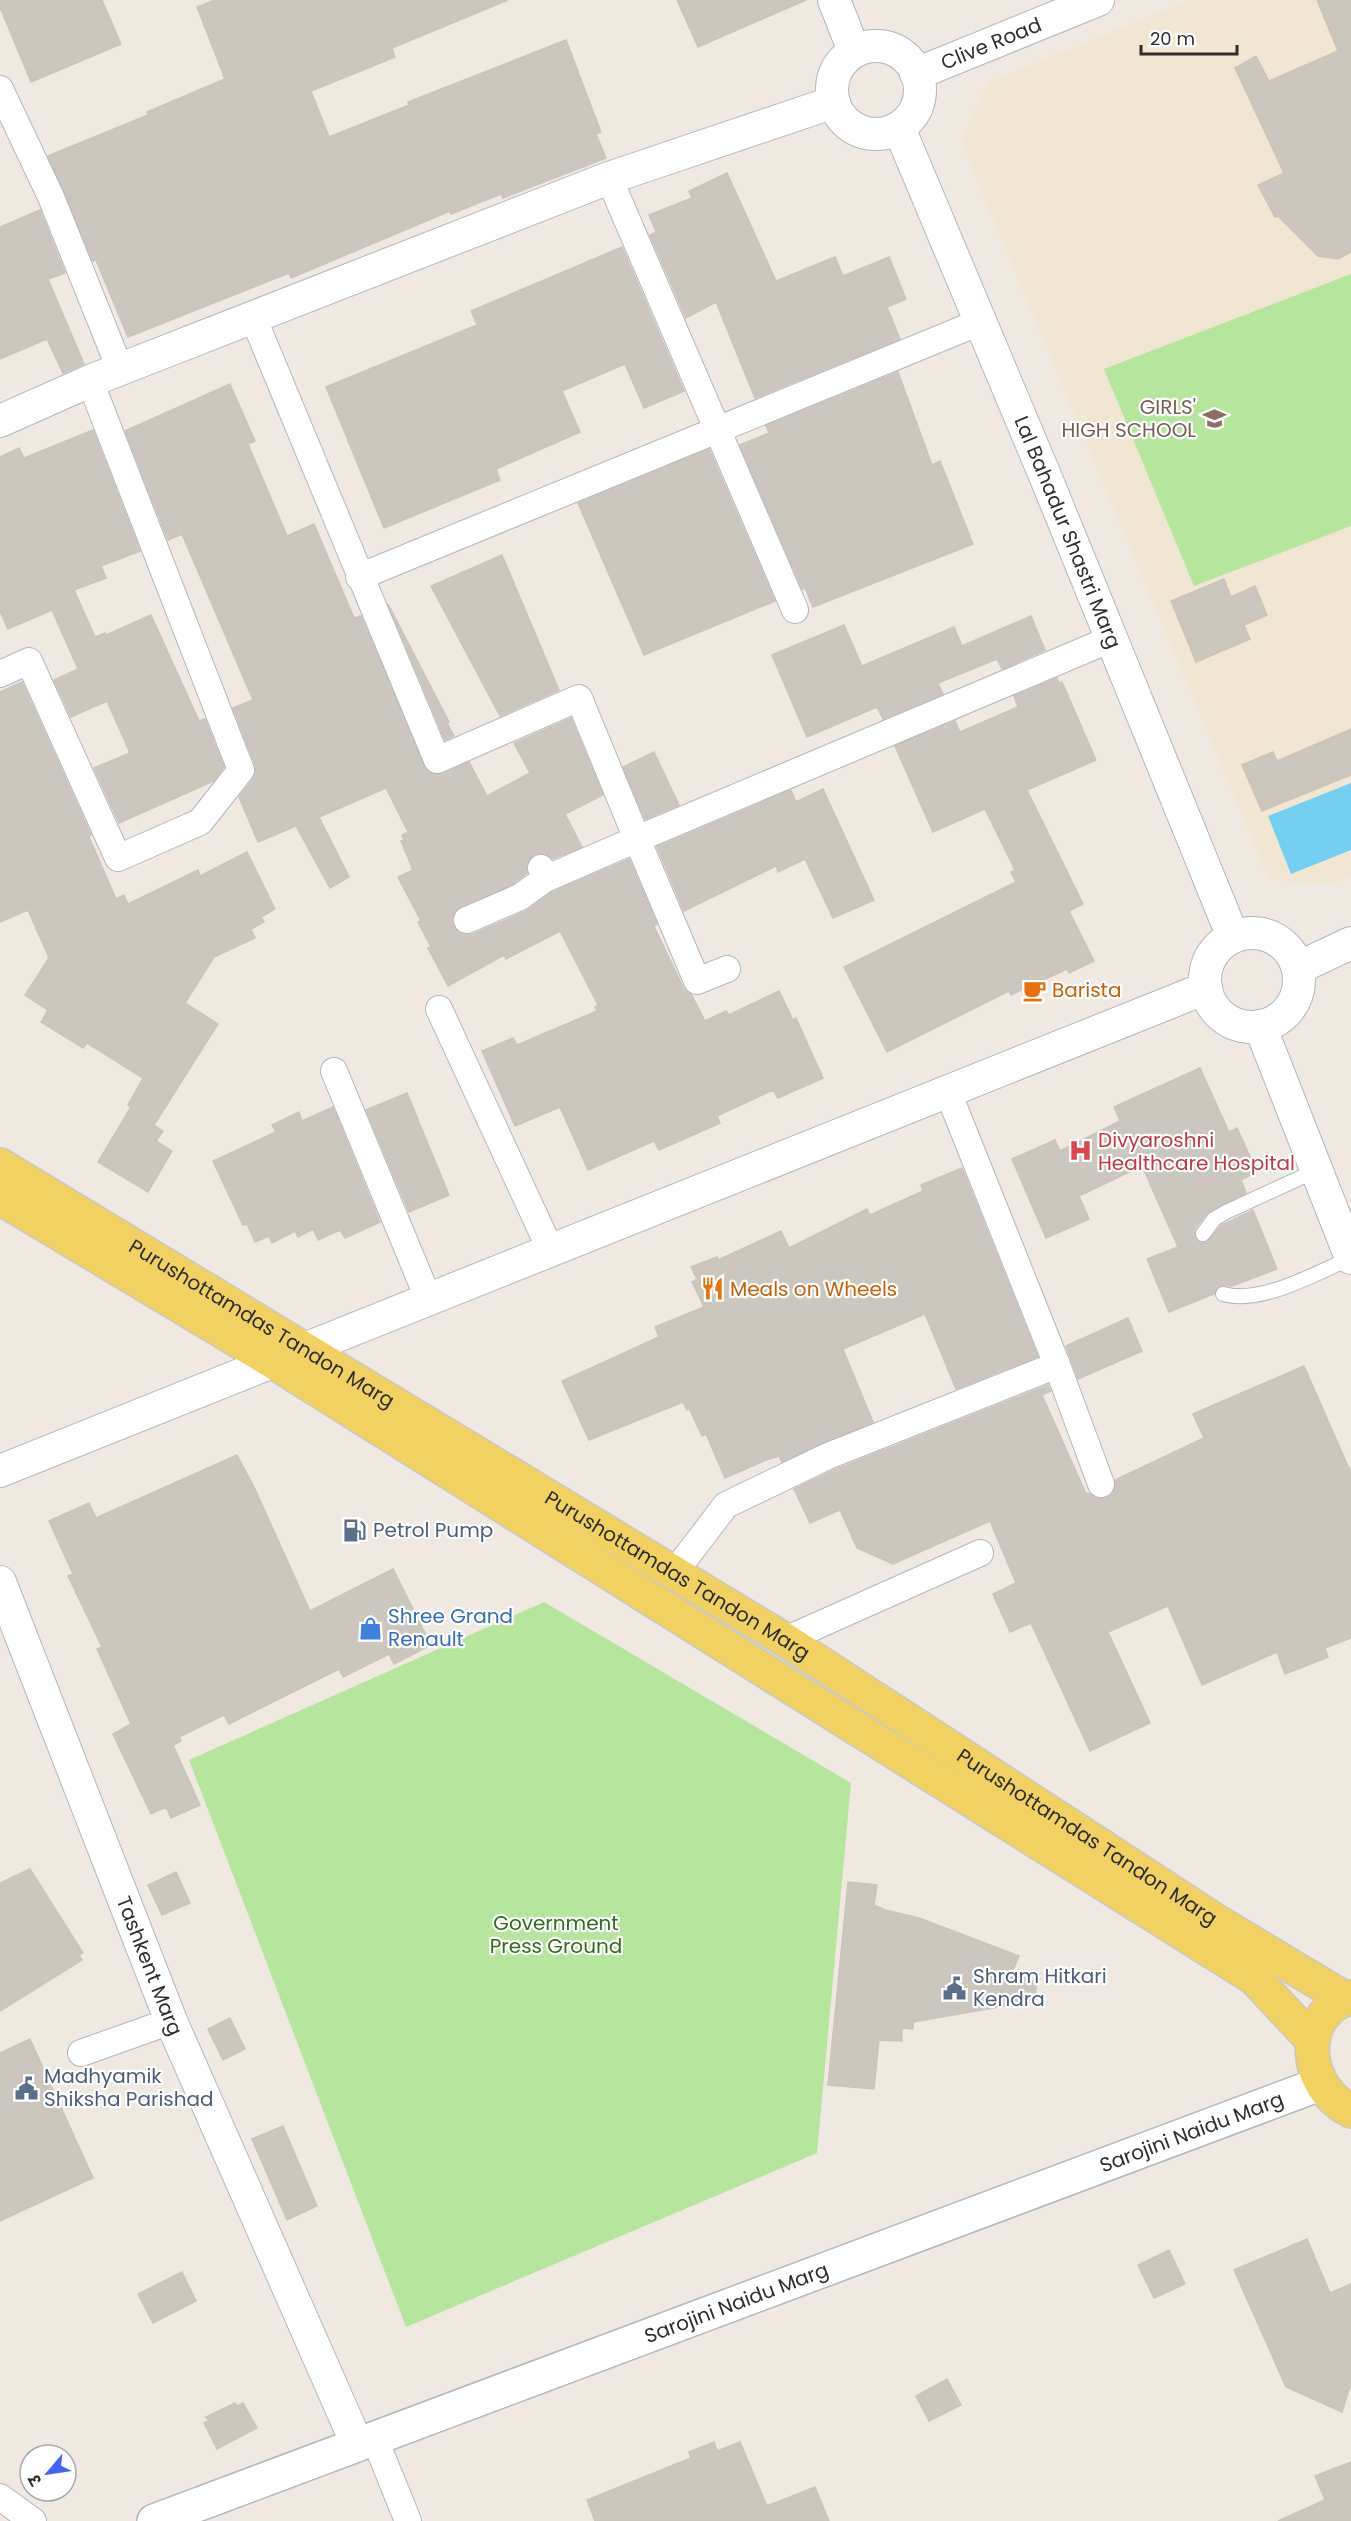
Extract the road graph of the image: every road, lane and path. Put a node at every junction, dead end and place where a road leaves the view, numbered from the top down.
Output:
1 (834, 0) edge
2 (1098, 0) edge
3 (854, 51) junction
4 (916, 74) junction
5 (0, 89) edge
6 (834, 102) junction
7 (898, 128) junction
8 (609, 178) junction
9 (253, 317) junction
10 (980, 322) junction
11 (120, 369) junction
12 (90, 381) junction
13 (0, 421) edge
14 (718, 429) junction
15 (360, 577) junction
16 (795, 610) dead end
17 (1111, 639) junction
18 (0, 674) edge
19 (637, 839) junction
20 (467, 920) dead end
21 (1233, 937) junction
22 (1351, 944) edge
23 (1298, 968) junction
24 (727, 969) dead end
25 (1206, 988) junction
26 (439, 1009) dead end
27 (1260, 1026) junction
28 (334, 1071) dead end
29 (948, 1092) junction
30 (0, 1165) edge
31 (1317, 1170) junction
32 (0, 1198) edge
33 (1203, 1234) dead end
34 (550, 1249) junction
35 (1351, 1258) edge
36 (1223, 1294) dead end
37 (428, 1298) junction
38 (303, 1348) junction
39 (272, 1361) junction
40 (1057, 1365) junction
41 (0, 1471) edge
42 (1101, 1484) dead end
43 (980, 1553) dead end
44 (674, 1573) junction
45 (0, 1582) edge
46 (785, 1640) junction
47 (1348, 1998) edge
48 (171, 2021) junction
49 (1313, 2041) junction
50 (81, 2053) dead end
51 (1320, 2084) junction
52 (1351, 2111) edge
53 (365, 2440) junction
54 (0, 2497) edge
55 (33, 2521) edge
56 (154, 2521) edge
57 (408, 2521) edge

1 - 3 street
2 - 4 street, Clive Road
3 - 4 street
3 - 6 street
4 - 7 street
5 - 11 street
6 - 7 street
6 - 8 street
7 - 10 street, Lal Bahadur Shastri Marg
8 - 9 street
8 - 14 street
9 - 11 street
9 - 15 street
10 - 14 street
10 - 17 street, Lal Bahadur Shastri Marg
11 - 12 street
12 - 13 street
12 - 18 street
14 - 15 street
14 - 16 street
15 - 19 street
17 - 19 street
17 - 21 street, Lal Bahadur Shastri Marg
19 - 20 street
19 - 24 street
21 - 23 street
21 - 25 street
22 - 23 street
23 - 27 street
25 - 27 street
25 - 29 street
26 - 34 street
27 - 31 street
28 - 37 street
29 - 34 street
29 - 40 street
30 - 38 main road, Purushottamdas Tandon Marg
31 - 33 lane
31 - 35 street
32 - 39 main road
34 - 37 street
35 - 36 lane
37 - 38 street
38 - 39 street
38 - 44 main road, Purushottamdas Tandon Marg
39 - 41 street
39 - 49 main road
40 - 42 street
40 - 44 street
43 - 46 street
44 - 46 main road, Purushottamdas Tandon Marg
45 - 48 street, Tashkent Marg
46 - 47 main road, Purushottamdas Tandon Marg
47 - 49 main road
48 - 50 street
48 - 53 street, Tashkent Marg
49 - 51 main road
51 - 52 main road
51 - 53 main road, Sarojini Naidu Marg
53 - 56 main road, Sarojini Naidu Marg
53 - 57 street
54 - 55 street

